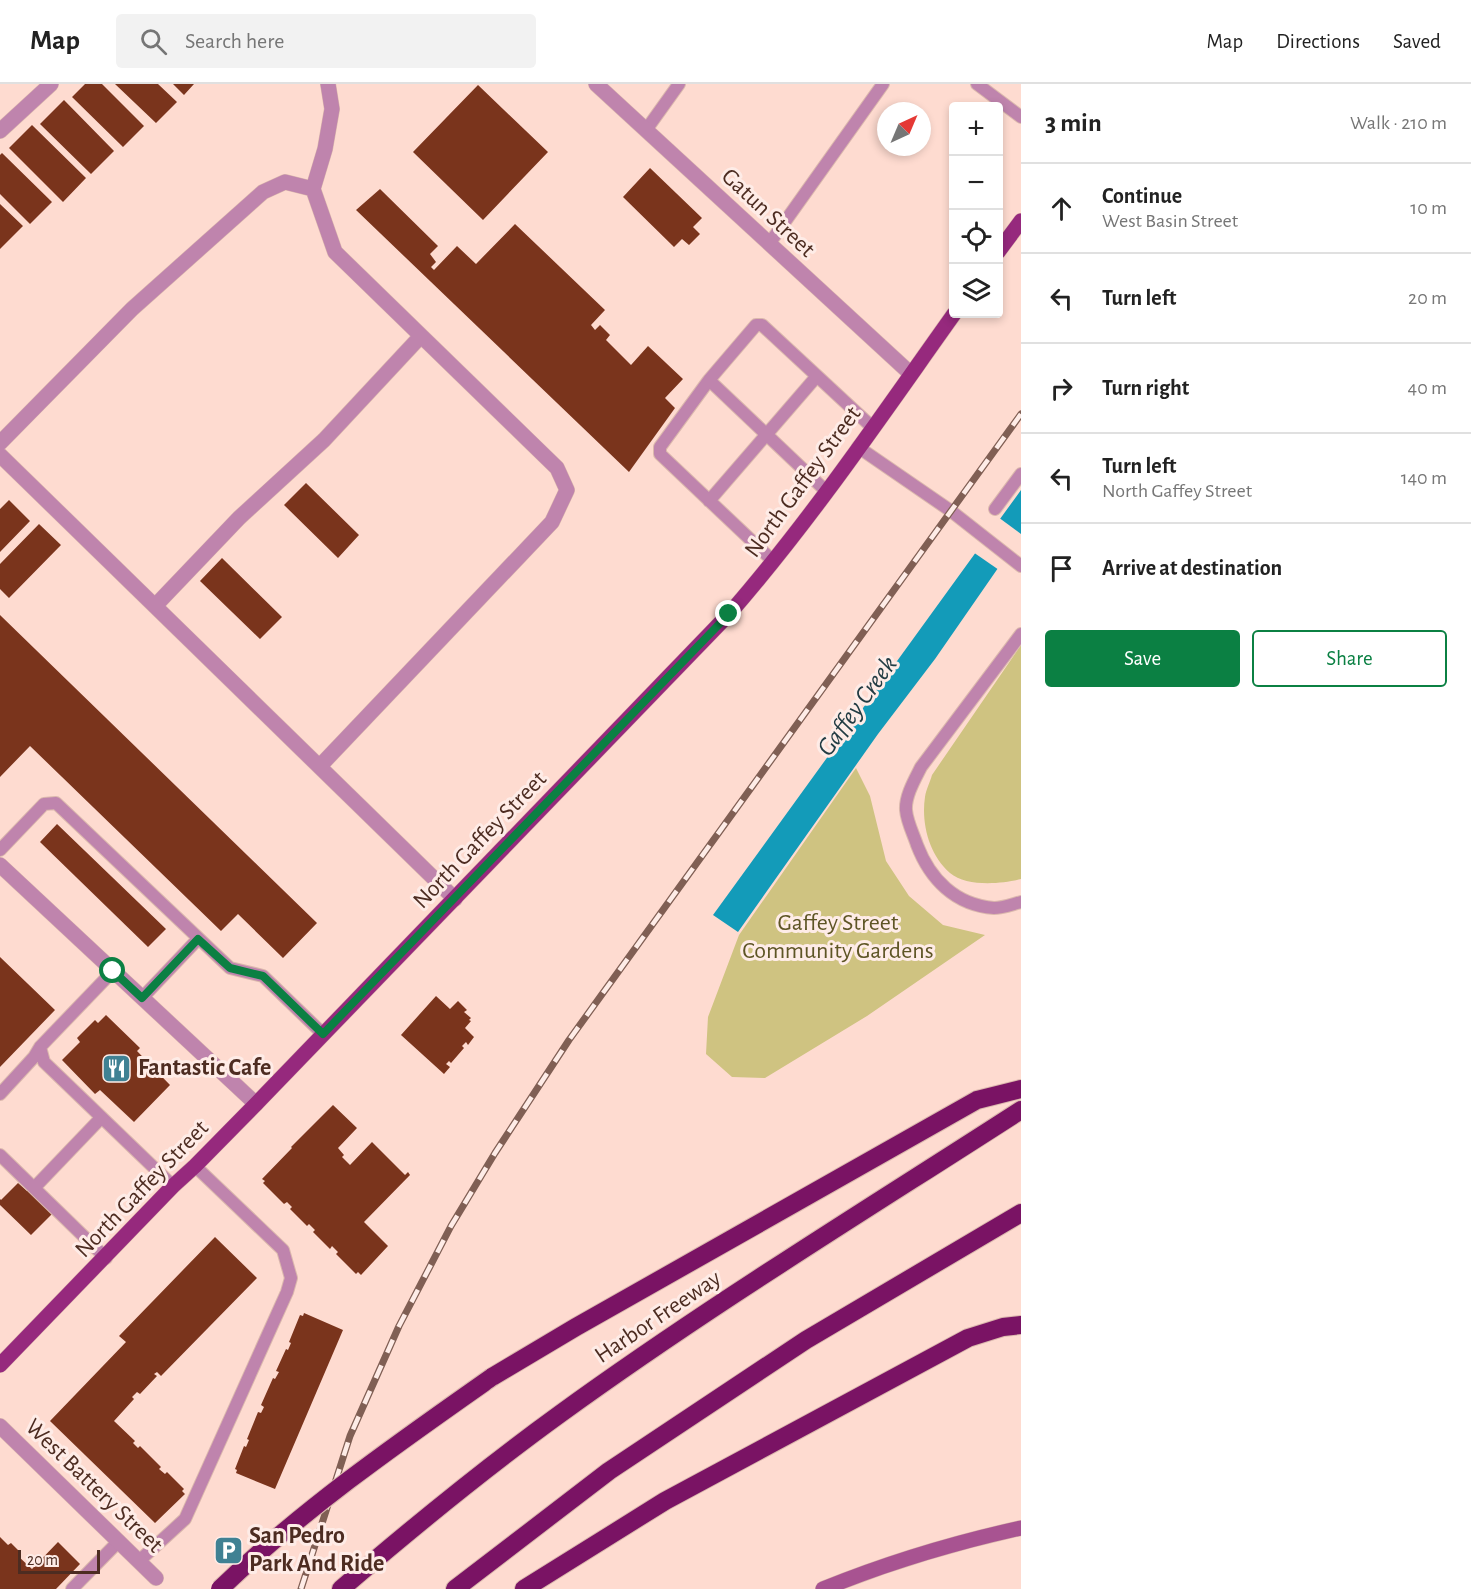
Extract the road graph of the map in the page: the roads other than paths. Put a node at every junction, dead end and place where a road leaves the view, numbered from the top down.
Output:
1 (51, 84) edge
2 (328, 84) edge
3 (596, 84) edge
4 (679, 84) edge
5 (883, 84) edge
6 (977, 84) edge
7 (1021, 117) edge
8 (646, 130) junction
9 (0, 131) edge
10 (313, 189) junction
11 (1021, 221) edge
12 (769, 244) junction
13 (1003, 246) edge
14 (951, 318) edge
15 (420, 337) junction
16 (911, 374) junction
17 (817, 376) junction
18 (709, 380) junction
19 (872, 427) junction
20 (767, 435) junction
21 (0, 443) edge
22 (858, 447) junction
23 (0, 455) edge
24 (1021, 474) edge
25 (826, 491) junction
26 (710, 501) junction
27 (994, 509) dead end
28 (773, 561) junction
29 (1021, 566) edge
30 (155, 606) junction
31 (1021, 634) edge
32 (320, 766) junction
33 (0, 850) edge
34 (0, 865) edge
35 (455, 899) junction
36 (1021, 902) edge
37 (198, 939) junction
38 (113, 971) junction
39 (142, 998) junction
40 (323, 1034) junction
41 (40, 1047) junction
42 (1021, 1089) edge
43 (0, 1094) edge
44 (256, 1104) junction
45 (1021, 1110) edge
46 (101, 1118) junction
47 (0, 1155) edge
48 (195, 1166) junction
49 (173, 1186) junction
50 (34, 1188) junction
51 (1021, 1213) edge
52 (106, 1258) junction
53 (1021, 1325) edge
54 (0, 1365) edge
55 (0, 1426) edge
56 (1021, 1528) edge
57 (119, 1541) junction
58 (139, 1561) junction
59 (156, 1578) dead end
60 (72, 1589) edge
61 (220, 1589) edge
62 (341, 1589) edge
63 (456, 1589) edge
64 (524, 1589) edge
65 (823, 1589) edge

1 - 9 street
2 - 10 street
3 - 8 street, Gatun Street
4 - 8 lane
5 - 12 lane
6 - 7 lane
8 - 12 street, Gatun Street
10 - 15 street
10 - 21 street
11 - 13 main road
12 - 16 street, Gatun Street
14 - 16 main road, North Gaffey Street
15 - 30 street
15 - 32 street
16 - 19 main road, North Gaffey Street
17 - 18 lane
17 - 19 lane
17 - 20 lane
18 - 20 lane
18 - 26 lane
19 - 22 main road, North Gaffey Street
20 - 25 lane
20 - 26 lane
22 - 25 main road, North Gaffey Street
22 - 29 lane
23 - 30 street
24 - 27 lane
25 - 28 main road, North Gaffey Street
26 - 28 lane
28 - 35 main road, North Gaffey Street
30 - 32 street
31 - 36 lane
32 - 35 street
33 - 37 lane
34 - 38 street
35 - 40 main road, North Gaffey Street
37 - 39 lane
37 - 40 lane
38 - 39 street
38 - 41 lane
39 - 44 street
40 - 44 main road, North Gaffey Street
41 - 43 lane
41 - 46 lane
42 - 61 highway, bridge
44 - 48 main road, North Gaffey Street
45 - 62 highway, Harbor Freeway
46 - 49 lane
46 - 50 lane
47 - 50 lane
48 - 49 main road, North Gaffey Street
48 - 58 lane
49 - 52 main road, North Gaffey Street
50 - 52 lane
51 - 63 highway
52 - 54 main road, North Gaffey Street
53 - 64 highway
55 - 57 street, West Battery Street
56 - 65 main road
57 - 58 street, West Battery Street
57 - 60 lane
58 - 59 street, West Battery Street

